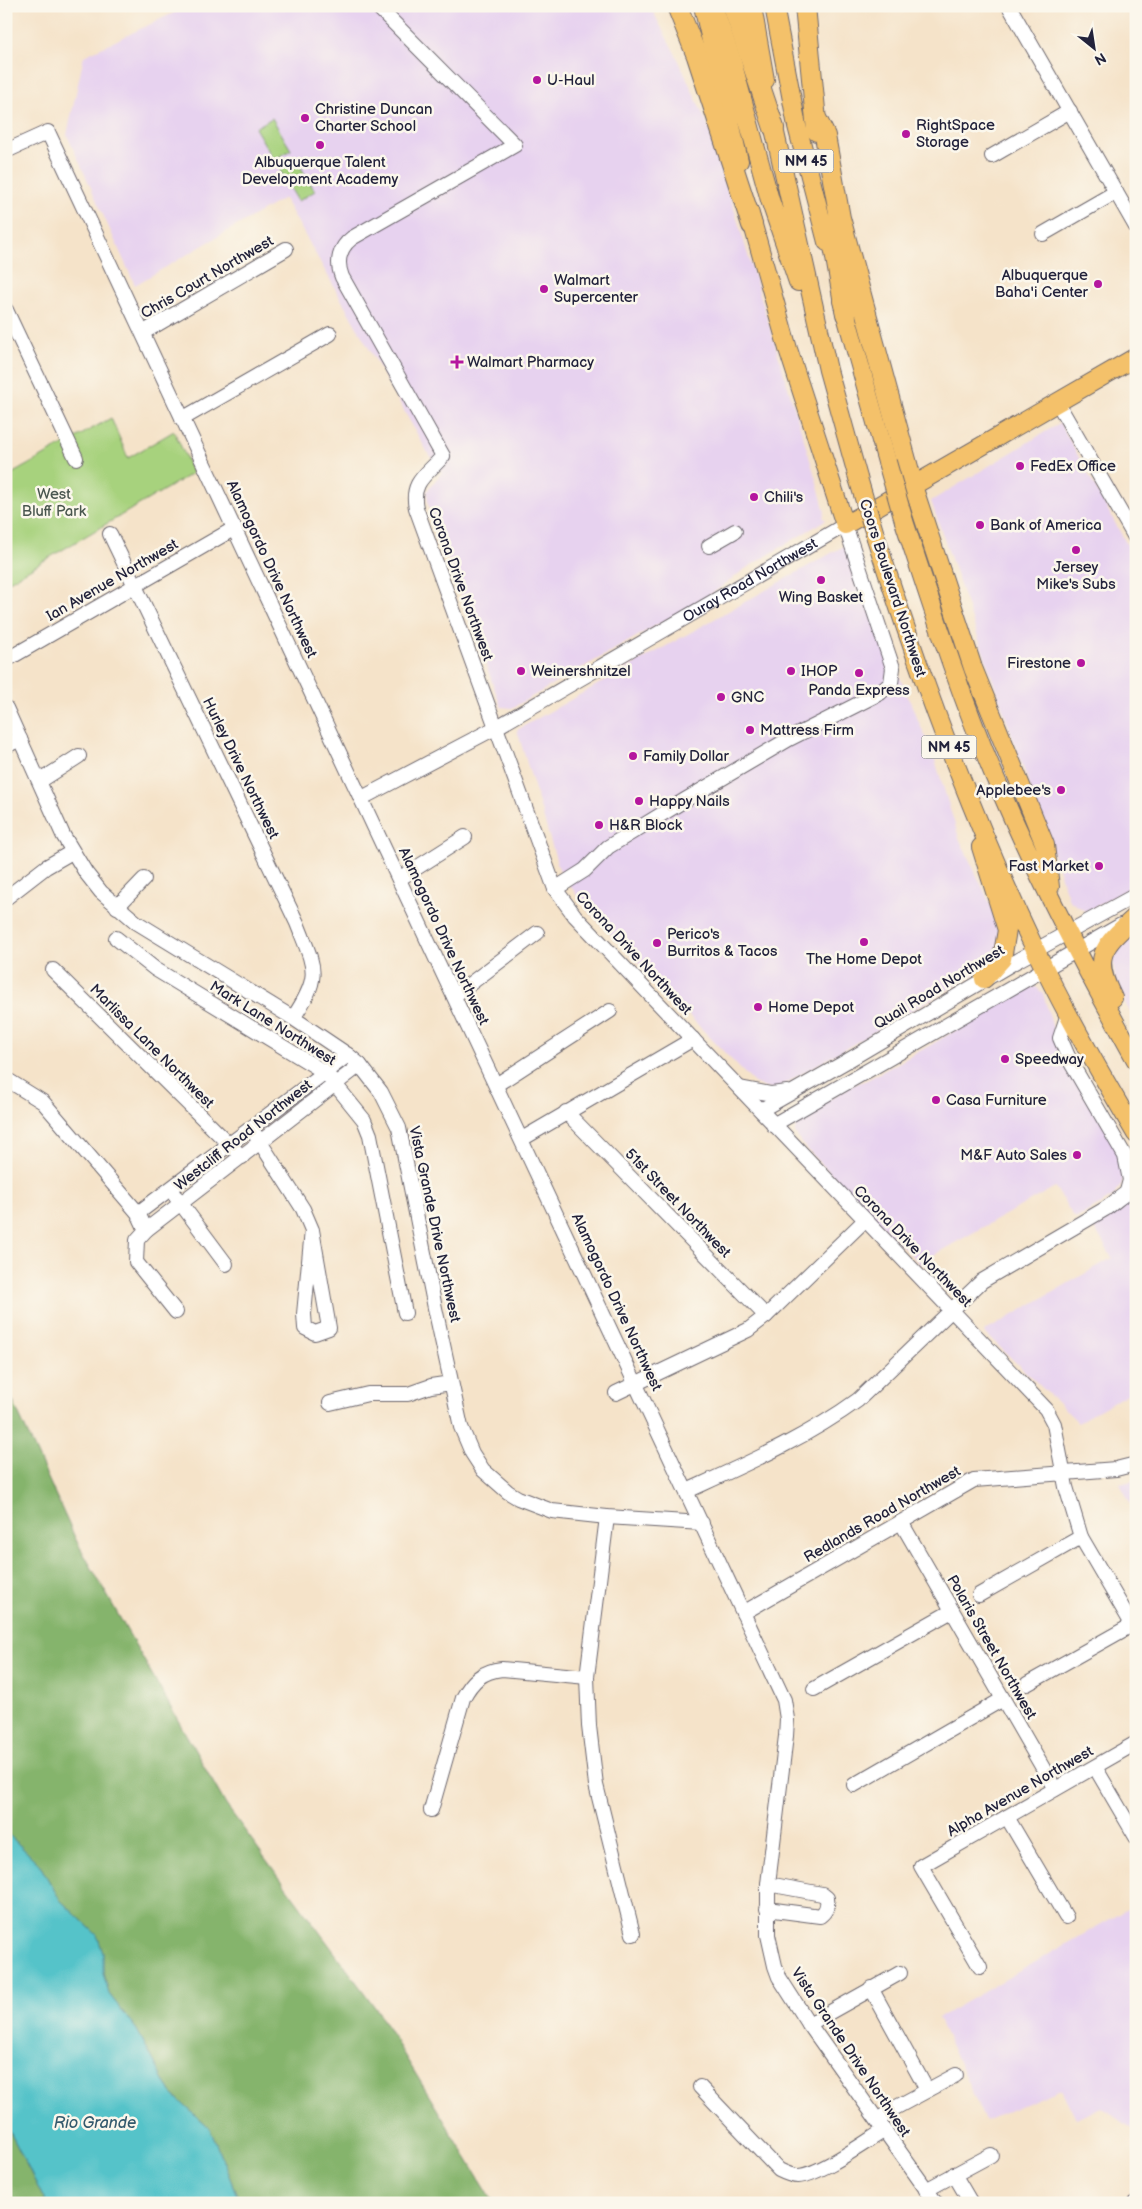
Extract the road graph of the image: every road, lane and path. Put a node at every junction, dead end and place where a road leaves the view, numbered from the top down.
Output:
1 (377, 6) edge
2 (677, 6) edge
3 (703, 6) edge
4 (713, 6) edge
5 (733, 6) edge
6 (752, 6) edge
7 (774, 6) edge
8 (805, 6) edge
9 (1010, 6) edge
10 (1070, 111) junction
11 (816, 118) junction
12 (774, 128) junction
13 (6, 150) edge
14 (992, 156) dead end
15 (1116, 192) junction
16 (752, 225) junction
17 (1136, 227) edge
18 (1042, 234) dead end
19 (286, 249) dead end
20 (6, 310) edge
21 (846, 314) junction
22 (144, 332) junction
23 (330, 334) dead end
24 (1136, 357) edge
25 (828, 370) junction
26 (1057, 402) junction
27 (182, 419) junction
28 (76, 458) dead end
29 (913, 486) junction
30 (845, 526) junction
31 (235, 528) junction
32 (736, 531) dead end
33 (110, 534) dead end
34 (1136, 540) edge
35 (709, 546) dead end
36 (135, 585) junction
37 (6, 660) edge
38 (6, 708) edge
39 (497, 727) junction
40 (20, 739) junction
41 (6, 746) edge
42 (79, 756) dead end
43 (40, 781) junction
44 (968, 795) junction
45 (362, 798) junction
46 (465, 838) dead end
47 (72, 852) junction
48 (144, 879) dead end
49 (399, 879) junction
50 (555, 889) junction
51 (1136, 895) edge
52 (6, 898) edge
53 (1051, 900) junction
54 (117, 907) junction
55 (1135, 917) edge
56 (537, 933) dead end
57 (1067, 933) junction
58 (116, 938) dead end
59 (1035, 950) junction
60 (1076, 951) junction
61 (1045, 969) junction
62 (53, 970) dead end
63 (984, 979) junction
64 (454, 996) junction
65 (610, 1011) dead end
66 (1068, 1014) junction
67 (293, 1018) junction
68 (693, 1039) junction
69 (1136, 1044) edge
70 (348, 1055) junction
71 (1136, 1060) edge
72 (847, 1061) junction
73 (360, 1066) junction
74 (856, 1076) junction
75 (6, 1079) edge
76 (331, 1079) junction
77 (496, 1085) junction
78 (738, 1087) junction
79 (793, 1091) junction
80 (760, 1110) junction
81 (566, 1112) junction
82 (773, 1125) junction
83 (251, 1128) junction
84 (1136, 1134) edge
85 (522, 1139) junction
86 (262, 1141) junction
87 (229, 1145) junction
88 (242, 1157) junction
89 (171, 1188) junction
90 (1132, 1190) edge
91 (181, 1203) junction
92 (138, 1213) junction
93 (865, 1220) junction
94 (146, 1230) junction
95 (312, 1230) junction
96 (226, 1264) dead end
97 (951, 1310) junction
98 (176, 1312) dead end
99 (405, 1313) dead end
100 (766, 1316) junction
101 (451, 1383) junction
102 (637, 1383) junction
103 (616, 1393) dead end
104 (330, 1402) dead end
105 (1136, 1464) edge
106 (1064, 1472) junction
107 (688, 1491) junction
108 (607, 1517) junction
109 (901, 1522) junction
110 (702, 1523) junction
111 (1081, 1537) junction
112 (979, 1595) dead end
113 (952, 1611) junction
114 (743, 1613) junction
115 (1134, 1628) edge
116 (587, 1677) junction
117 (1027, 1684) dead end
118 (814, 1689) dead end
119 (1003, 1698) junction
120 (1136, 1743) edge
121 (783, 1760) joint
122 (1094, 1767) junction
123 (854, 1785) dead end
124 (1055, 1789) junction
125 (431, 1810) dead end
126 (1007, 1817) junction
127 (1136, 1838) edge
128 (768, 1884) junction
129 (767, 1909) junction
130 (1066, 1917) dead end
131 (633, 1934) dead end
132 (980, 1967) dead end
133 (900, 1973) dead end
134 (871, 1988) junction
135 (809, 2024) junction
136 (956, 2075) dead end
137 (700, 2087) dead end
138 (927, 2090) junction
139 (881, 2125) junction
140 (990, 2155) dead end
141 (954, 2174) junction
142 (926, 2190) junction
143 (936, 2203) edge
144 (971, 2203) edge

1 - 39 street, Corona Drive Northwest
2 - 16 highway
3 - 16 main road
4 - 25 main road
5 - 12 highway
6 - 12 main road, Coors Boulevard Northwest / NM 45
7 - 21 main road, Coors Boulevard Northwest / NM 45
8 - 11 highway
9 - 10 street
10 - 14 street
10 - 15 street
11 - 21 highway
11 - 29 highway
12 - 25 main road, Coors Boulevard Northwest / NM 45
13 - 22 street, Alamogordo Drive Northwest
15 - 17 street
15 - 18 street
16 - 30 main road
19 - 22 street, Chris Court Northwest
20 - 28 street
21 - 53 main road, Coors Boulevard Northwest / NM 45, bridge
22 - 27 street, Alamogordo Drive Northwest
23 - 27 street
24 - 26 main road, Ouray Road Northwest
25 - 44 main road, Coors Boulevard Northwest / NM 45, bridge
26 - 29 main road, Ouray Road Northwest
26 - 34 street
27 - 31 street, Alamogordo Drive Northwest
29 - 30 main road, Ouray Road Northwest
29 - 53 main road
30 - 39 street, Ouray Road Northwest
30 - 50 street
31 - 36 street, Ian Avenue Northwest
31 - 45 street, Alamogordo Drive Northwest
32 - 35 street
33 - 36 street, Hurley Drive Northwest
36 - 37 street, Ian Avenue Northwest
36 - 67 street, Hurley Drive Northwest
38 - 40 street, Vista Grande Drive Northwest
39 - 45 street, Ouray Road Northwest
39 - 50 street, Corona Drive Northwest
40 - 41 street
40 - 43 street, Vista Grande Drive Northwest
42 - 43 street
43 - 47 street, Vista Grande Drive Northwest
44 - 59 main road, Coors Boulevard Northwest / NM 45
44 - 63 main road
45 - 49 street, Alamogordo Drive Northwest
46 - 49 street
47 - 52 street
47 - 54 street, Vista Grande Drive Northwest
48 - 54 street
49 - 64 street, Alamogordo Drive Northwest
50 - 68 street, Corona Drive Northwest
51 - 57 street, Quail Road Northwest
53 - 57 main road, Coors Boulevard Northwest / NM 45
54 - 67 street, Vista Grande Drive Northwest
55 - 60 street
55 - 69 main road
56 - 64 street
57 - 59 street, Quail Road Northwest
57 - 60 main road, Coors Boulevard Northwest / NM 45
58 - 76 street, Mark Lane Northwest
59 - 61 main road, Coors Boulevard Northwest / NM 45
59 - 63 street, Quail Road Northwest
60 - 61 street
60 - 71 main road, Coors Boulevard Northwest / NM 45
61 - 66 main road, Coors Boulevard Northwest / NM 45
61 - 74 street
62 - 87 street, Marlissa Lane Northwest
63 - 72 street, Quail Road Northwest
64 - 77 street, Alamogordo Drive Northwest
65 - 77 street
66 - 84 main road, Coors Boulevard Northwest / NM 45
66 - 90 street
67 - 70 street, Vista Grande Drive Northwest
68 - 78 street, Corona Drive Northwest
68 - 81 street
70 - 73 street, Vista Grande Drive Northwest
70 - 76 street, Westcliff Road Northwest
72 - 74 street
72 - 79 street, Quail Road Northwest
73 - 76 street, Westcliff Road Northwest
73 - 101 street, Vista Grande Drive Northwest
74 - 82 street
75 - 92 street
76 - 83 street, Westcliff Road Northwest
76 - 86 street, Westcliff Road Northwest
76 - 99 street, Mark Lane Northwest
77 - 85 street, Alamogordo Drive Northwest
78 - 79 street
78 - 80 street, Corona Drive Northwest
79 - 80 street, Quail Road Northwest
80 - 82 street, Corona Drive Northwest
81 - 85 street
81 - 100 street, 51st Street Northwest
82 - 93 street, Corona Drive Northwest
83 - 86 street
83 - 87 street, Westcliff Road Northwest
85 - 102 street, Alamogordo Drive Northwest
86 - 88 street, Westcliff Road Northwest
86 - 95 street
87 - 88 street, Marlissa Lane Northwest
87 - 89 street, Westcliff Road Northwest
88 - 91 street, Westcliff Road Northwest
89 - 91 street
89 - 92 street, Westcliff Road Northwest
90 - 97 street
91 - 94 street, Westcliff Road Northwest
91 - 96 street
92 - 94 street
93 - 97 street, Corona Drive Northwest
93 - 100 street
94 - 98 street
95 - 95 street
97 - 106 street, Corona Drive Northwest
97 - 107 street
100 - 102 street
101 - 104 street
101 - 108 street, Vista Grande Drive Northwest
102 - 103 street
102 - 107 street, Alamogordo Drive Northwest
105 - 106 street, Redlands Road Northwest
106 - 109 street, Redlands Road Northwest
106 - 111 street, Corona Drive Northwest
107 - 110 street, Alamogordo Drive Northwest
108 - 110 street, Vista Grande Drive Northwest
108 - 116 street
109 - 113 street, Polaris Street Northwest
109 - 114 street, Redlands Road Northwest
110 - 114 street, Alamogordo Drive Northwest
111 - 112 street
111 - 115 street, Corona Drive Northwest
113 - 118 street
113 - 119 street, Polaris Street Northwest
114 - 121 street, Alamogordo Drive Northwest
115 - 117 street
116 - 125 street
116 - 131 street
119 - 123 street
119 - 124 street, Polaris Street Northwest
120 - 122 street, Alpha Avenue Northwest
121 - 128 street, Vista Grande Drive Northwest
122 - 124 street, Alpha Avenue Northwest
122 - 127 street
124 - 126 street, Alpha Avenue Northwest
126 - 130 street
126 - 132 street, Alpha Avenue Northwest
128 - 129 street, Vista Grande Drive Northwest
128 - 129 street
129 - 135 street, Vista Grande Drive Northwest
133 - 134 street
134 - 135 street
134 - 138 street
135 - 139 street, Vista Grande Drive Northwest
136 - 138 street
137 - 139 street
138 - 139 street
139 - 142 street, Vista Grande Drive Northwest
140 - 141 street
141 - 142 street
141 - 144 street
142 - 143 street, Vista Grande Drive Northwest

